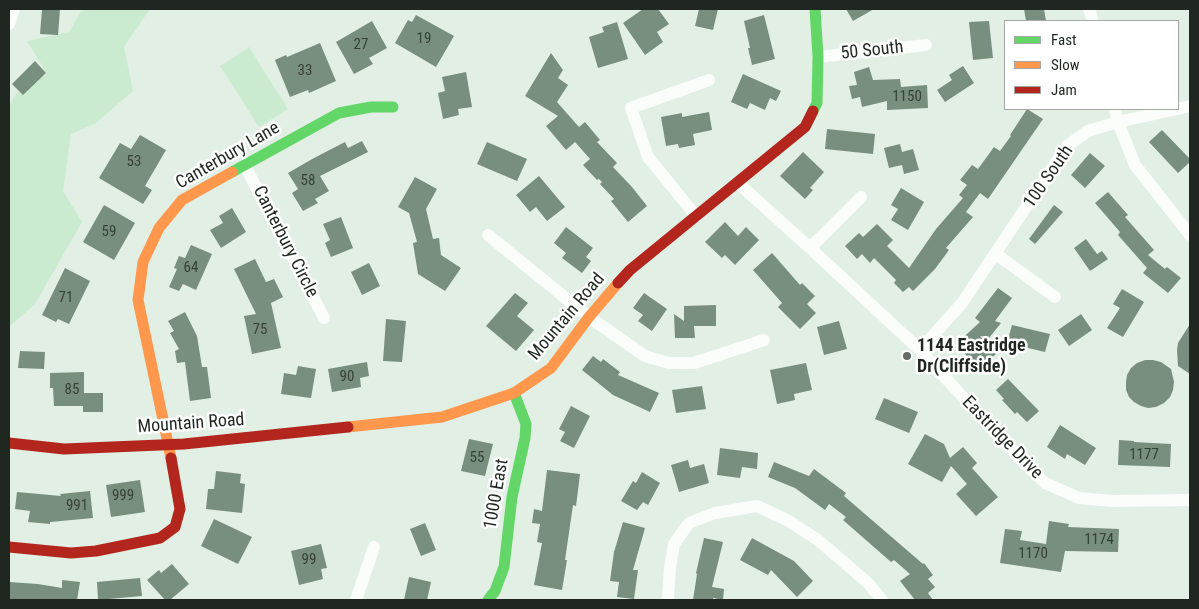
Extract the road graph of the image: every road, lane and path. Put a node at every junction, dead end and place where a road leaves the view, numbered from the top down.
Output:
1 (14, 9) edge
2 (815, 9) edge
3 (9, 24) edge
4 (926, 45) dead end
5 (818, 57) junction
6 (709, 80) dead end
7 (393, 107) dead end
8 (1115, 110) edge
9 (1172, 110) edge
10 (1118, 122) junction
11 (245, 166) junction
12 (738, 183) junction
13 (861, 197) dead end
14 (696, 216) junction
15 (488, 235) dead end
16 (1190, 235) edge
17 (810, 248) junction
18 (996, 254) junction
19 (1055, 297) dead end
20 (589, 317) junction
21 (324, 318) dead end
22 (764, 340) dead end
23 (920, 350) junction
24 (514, 393) junction
25 (9, 443) edge
26 (168, 445) junction
27 (1190, 500) edge
28 (9, 547) edge
29 (374, 547) dead end
30 (356, 600) edge
31 (488, 600) edge
32 (668, 600) edge
33 (882, 600) edge

1 - 3 street
2 - 5 street, Mountain Road
4 - 5 street, 50 South
5 - 12 street, Mountain Road
6 - 14 street
7 - 11 street, Canterbury Lane
8 - 10 street
9 - 10 street, 100 South
10 - 16 street
10 - 18 street, 100 South
11 - 21 street, Canterbury Circle
11 - 26 street, Canterbury Lane
12 - 14 street, Mountain Road
12 - 17 street, Eastridge Drive
13 - 17 street
14 - 20 street, Mountain Road
15 - 20 street
17 - 23 street, Eastridge Drive
18 - 19 street
18 - 23 street, 100 South
20 - 22 street
20 - 24 street, Mountain Road
23 - 27 street, Eastridge Drive
24 - 26 street, Mountain Road
24 - 31 street, 1000 East
25 - 26 street, Mountain Road
26 - 28 street, Canterbury Lane
29 - 30 street
32 - 33 street

